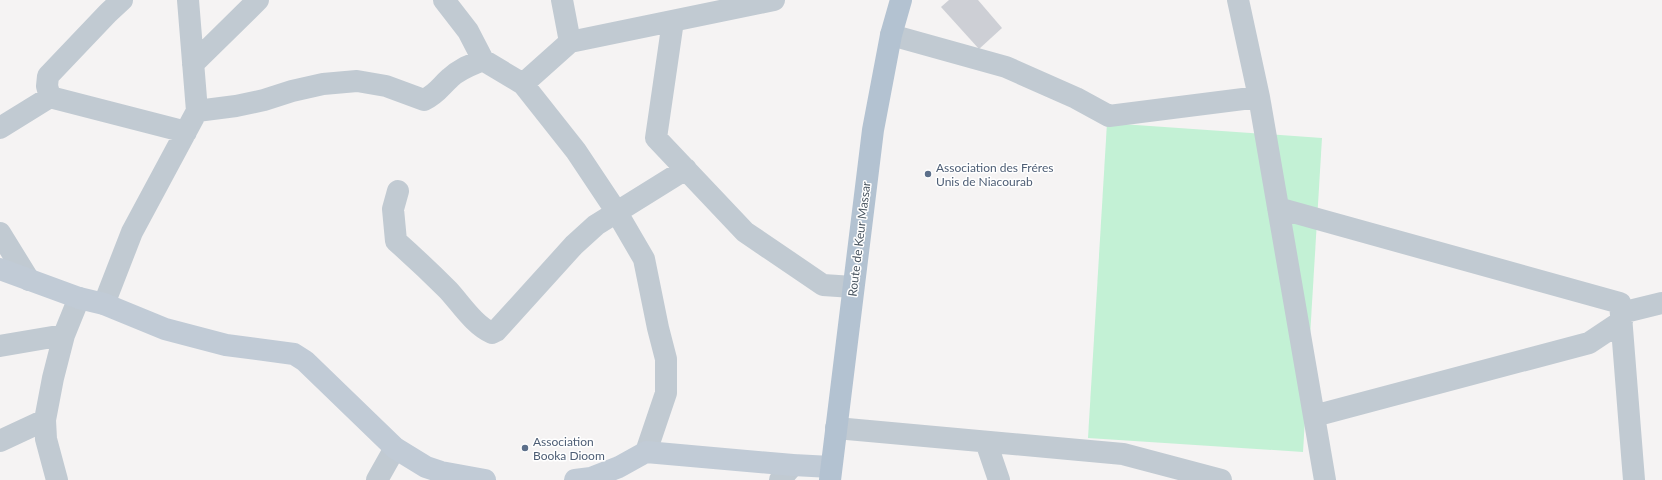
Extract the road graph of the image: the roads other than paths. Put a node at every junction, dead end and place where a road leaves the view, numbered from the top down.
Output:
1 (122, 0) edge
2 (188, 0) edge
3 (258, 0) edge
4 (444, 0) edge
5 (562, 0) edge
6 (774, 0) edge
7 (900, 0) edge
8 (1238, 0) edge
9 (673, 21) junction
10 (891, 35) junction
11 (570, 42) junction
12 (483, 60) junction
13 (193, 64) junction
14 (523, 84) junction
15 (50, 97) junction
16 (1258, 97) junction
17 (197, 111) junction
18 (0, 128) edge
19 (186, 132) junction
20 (686, 169) junction
21 (398, 191) dead end
22 (1278, 208) junction
23 (616, 211) junction
24 (0, 233) edge
25 (0, 269) edge
26 (29, 280) junction
27 (853, 288) junction
28 (79, 298) junction
29 (1662, 303) edge
30 (104, 304) junction
31 (1622, 317) junction
32 (64, 335) junction
33 (0, 346) edge
34 (1314, 416) junction
35 (44, 420) junction
36 (836, 428) junction
37 (0, 441) edge
38 (986, 442) junction
39 (394, 448) junction
40 (646, 452) junction
41 (786, 472) edge
42 (830, 473) edge
43 (427, 474) edge
44 (1214, 479) edge
45 (57, 480) edge
46 (377, 480) edge
47 (485, 480) edge
48 (575, 480) edge
49 (999, 480) edge
50 (1325, 480) edge
51 (1634, 480) edge

1 - 15 street
2 - 13 street
3 - 13 street
4 - 12 street
5 - 11 street
6 - 9 street
7 - 10 main road, Route de Keur Massar
8 - 16 street
9 - 11 street
9 - 20 street
10 - 16 street
10 - 27 main road, Route de Keur Massar
11 - 14 street
12 - 14 street
12 - 17 street
13 - 17 street
14 - 23 street
15 - 18 street
15 - 19 street
16 - 22 street
17 - 19 street
19 - 30 street
20 - 23 street
20 - 27 street
21 - 23 street
22 - 31 street
22 - 34 street
23 - 40 street
24 - 26 street
25 - 26 street
26 - 28 street
27 - 36 main road, Route de Keur Massar
28 - 30 street
28 - 32 street
29 - 31 street
30 - 39 street
31 - 34 street
31 - 51 street
32 - 33 street
32 - 35 street
34 - 50 street
35 - 37 street
35 - 45 street
36 - 38 street
36 - 42 main road, Route de Keur Massar
38 - 44 street
38 - 49 street
39 - 43 street
39 - 46 street
40 - 41 street
40 - 48 street
41 - 42 street
43 - 47 street

